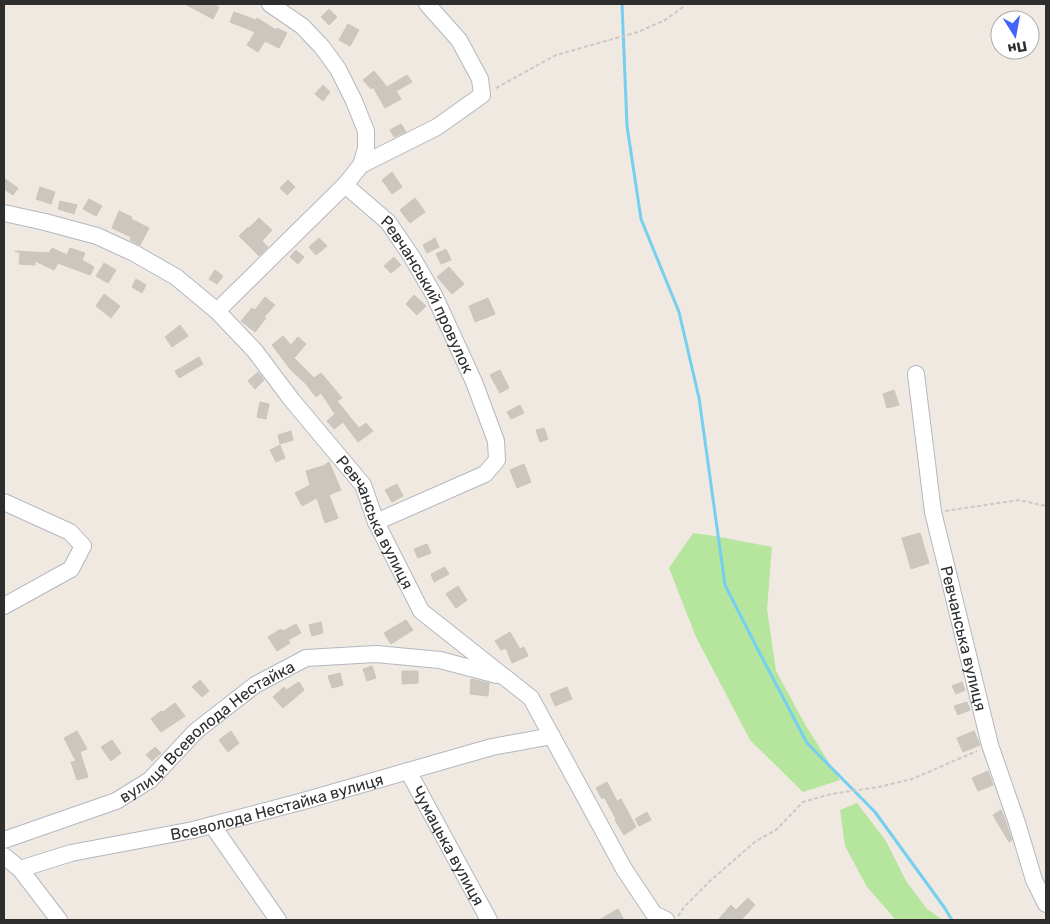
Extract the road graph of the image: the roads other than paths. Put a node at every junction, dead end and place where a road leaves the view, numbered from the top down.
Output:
1 (270, 4) edge
2 (427, 4) edge
3 (362, 165) junction
4 (345, 185) junction
5 (4, 213) edge
6 (217, 311) junction
7 (916, 374) dead end
8 (4, 502) edge
9 (376, 522) junction
10 (4, 606) edge
11 (504, 676) junction
12 (552, 736) junction
13 (408, 771) junction
14 (212, 825) junction
15 (4, 840) edge
16 (4, 856) edge
17 (20, 869) junction
18 (1045, 894) edge
19 (58, 920) edge
20 (278, 920) edge
21 (489, 920) edge
22 (666, 920) edge

1 - 3 street
2 - 3 street
3 - 4 street
4 - 6 street
4 - 9 street, Ревчанський провулок
5 - 6 street, Ревчанська вулиця
6 - 9 street, Ревчанська вулиця
7 - 18 street, Ревчанська вулиця
8 - 10 street
9 - 11 street, Ревчанська вулиця
11 - 12 street, Ревчанська вулиця
11 - 15 street, вулиця Всеволода Нестайка
12 - 13 street, Всеволода Нестайка вулиця
12 - 22 street, Ревчанська вулиця
13 - 14 street, Всеволода Нестайка вулиця
13 - 21 street, Чумацька вулиця
14 - 17 street, Всеволода Нестайка вулиця
14 - 20 street
16 - 17 street
17 - 19 street

